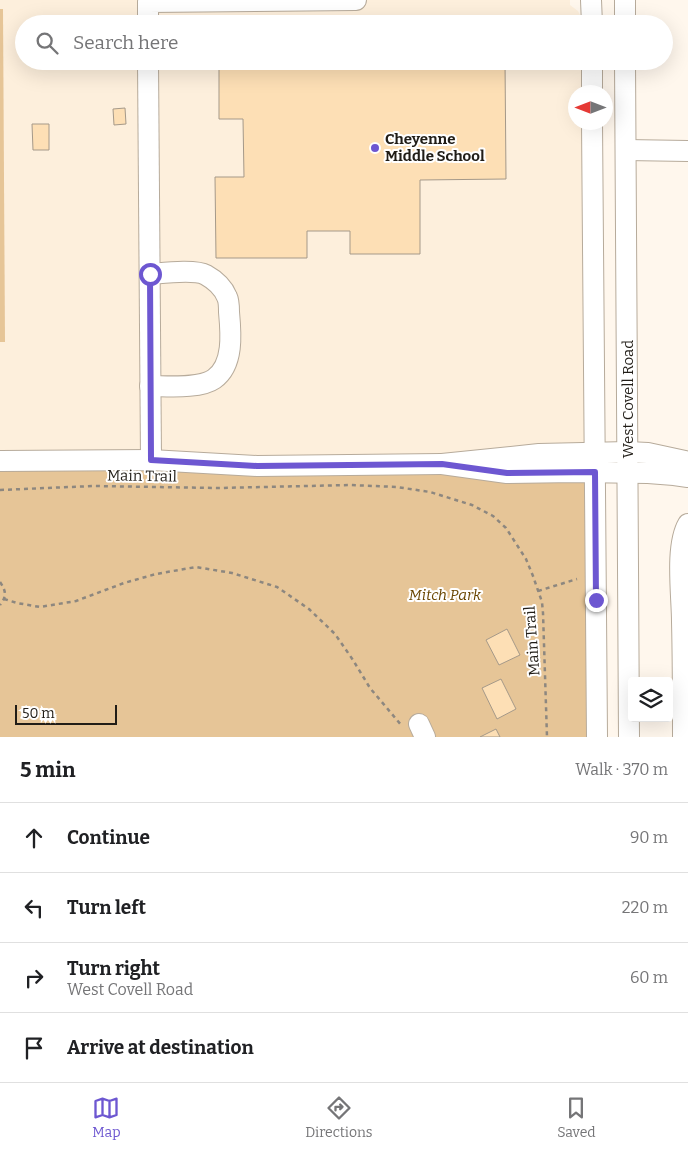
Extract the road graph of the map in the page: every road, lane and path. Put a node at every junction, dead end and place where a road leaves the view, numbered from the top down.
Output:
1 (356, 0) edge
2 (591, 0) edge
3 (624, 0) edge
4 (148, 15) edge
5 (592, 15) edge
6 (625, 15) edge
7 (148, 70) edge
8 (592, 70) edge
9 (625, 70) edge
10 (592, 85) edge
11 (592, 130) edge
12 (626, 150) junction
13 (688, 151) edge
14 (150, 274) junction
15 (150, 386) junction
16 (628, 452) junction
17 (151, 460) junction
18 (0, 462) edge
19 (595, 462) junction
20 (688, 463) edge
21 (628, 473) junction
22 (688, 477) edge
23 (0, 490) edge
24 (688, 524) edge
25 (577, 579) dead end
26 (0, 582) edge
27 (538, 591) junction
28 (4, 599) junction
29 (0, 605) edge
30 (685, 656) edge
31 (416, 729) edge
32 (547, 737) edge
33 (597, 737) edge
34 (629, 737) edge
35 (683, 737) edge

1 - 4 street
2 - 5 street
3 - 6 street
7 - 14 street
8 - 10 street
9 - 12 street, West Covell Road
11 - 19 street
12 - 13 street
12 - 16 street, West Covell Road
14 - 15 street
14 - 15 street
15 - 17 street
16 - 19 street
16 - 20 street
16 - 21 street, West Covell Road
17 - 18 street
17 - 19 street
19 - 21 street
19 - 33 street
21 - 22 street
21 - 34 street, West Covell Road
23 - 27 path, Main Trail
24 - 30 street
25 - 27 path
26 - 28 path
27 - 32 path, Main Trail
28 - 29 path
28 - 31 path
30 - 35 street

